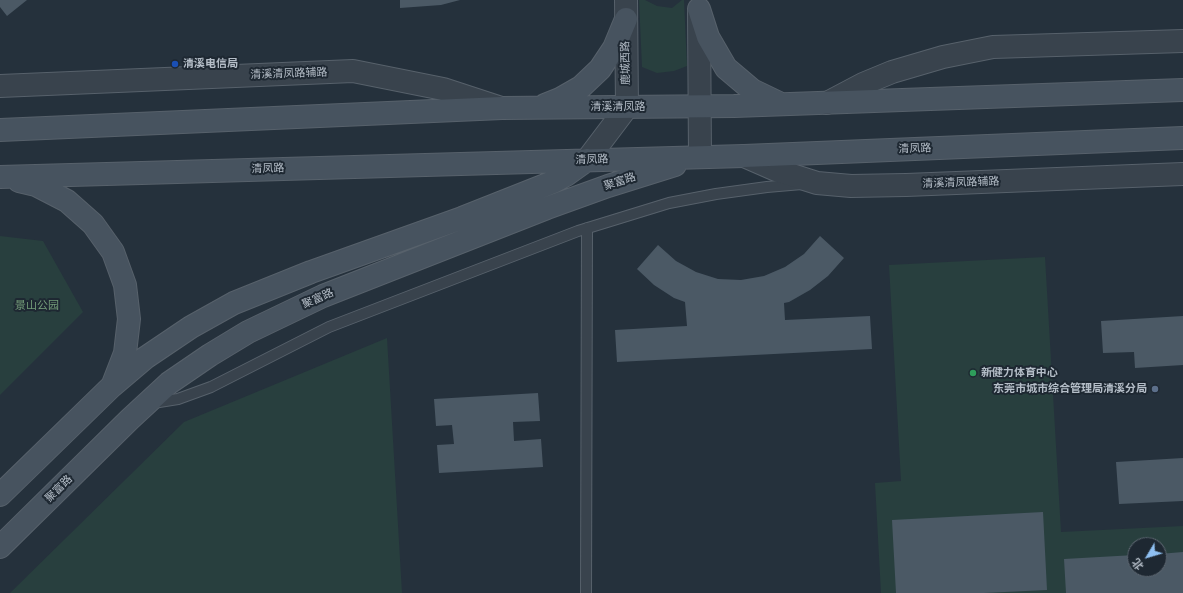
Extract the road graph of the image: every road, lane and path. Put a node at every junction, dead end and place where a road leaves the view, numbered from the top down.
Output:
1 (699, 4) edge
2 (626, 9) edge
3 (1183, 41) edge
4 (0, 86) edge
5 (1183, 90) edge
6 (827, 104) junction
7 (782, 105) junction
8 (627, 107) junction
9 (700, 107) junction
10 (502, 108) junction
11 (538, 108) junction
12 (0, 130) edge
13 (1183, 138) edge
14 (744, 156) junction
15 (700, 157) junction
16 (587, 160) junction
17 (1183, 174) edge
18 (1, 177) edge
19 (817, 183) junction
20 (588, 228) junction
21 (112, 386) junction
22 (147, 404) junction
23 (0, 495) edge
24 (0, 547) edge
25 (586, 593) edge

1 - 7 main road
1 - 9 street
2 - 8 street, 鹿城西路
2 - 11 main road
3 - 6 street
4 - 10 street, 清溪清凤路辅路
5 - 6 main road
6 - 7 main road
7 - 9 main road, 清溪清凤路
8 - 9 main road, 清溪清凤路
8 - 11 main road, 清溪清凤路
8 - 16 street
9 - 15 street
10 - 11 main road, 清溪清凤路
10 - 12 main road
13 - 14 main road, 清凤路
14 - 15 main road, 清凤路
14 - 19 street, 清溪清凤路辅路
15 - 16 main road, 清凤路
15 - 22 main road, 聚富路
16 - 18 main road, 清凤路
16 - 21 main road
17 - 19 street, 清溪清凤路辅路
18 - 21 main road
19 - 20 lane
20 - 22 lane
20 - 25 lane
21 - 23 main road
22 - 24 main road, 聚富路

